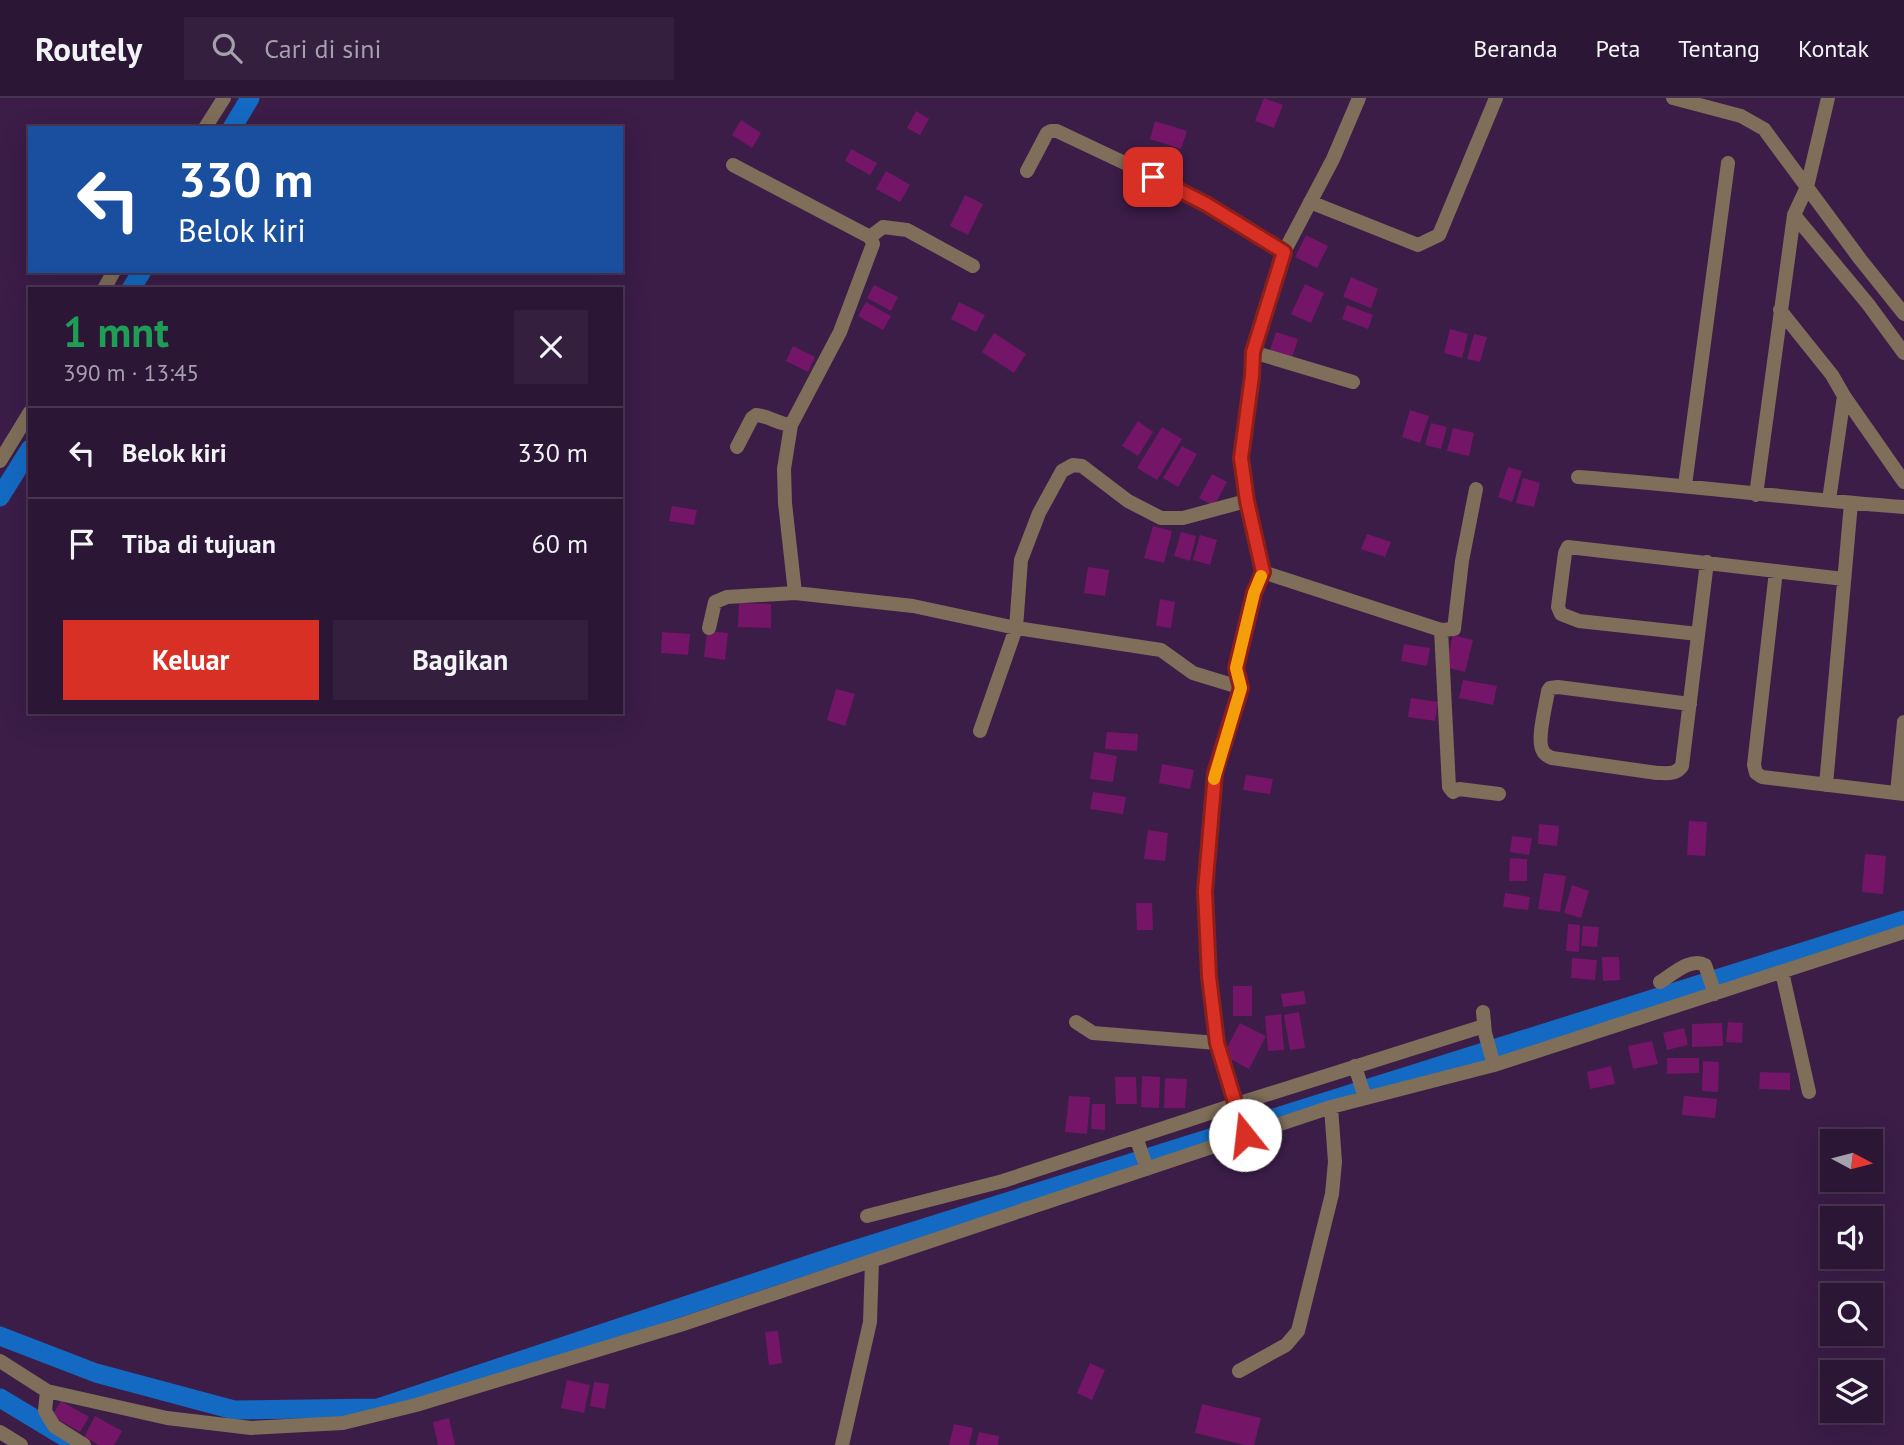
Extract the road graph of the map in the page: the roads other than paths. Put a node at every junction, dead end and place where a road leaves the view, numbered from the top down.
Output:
1 (224, 98) edge
2 (1359, 98) edge
3 (1496, 98) edge
4 (1673, 98) edge
5 (1828, 98) edge
6 (206, 126) edge
7 (1728, 163) dead end
8 (733, 165) dead end
9 (1027, 171) dead end
10 (1807, 187) junction
11 (1310, 202) junction
12 (1794, 215) junction
13 (870, 237) junction
14 (1284, 252) junction
15 (973, 266) dead end
16 (1780, 310) junction
17 (1904, 314) edge
18 (1253, 352) junction
19 (1904, 354) edge
20 (1353, 382) dead end
21 (1844, 396) junction
22 (28, 415) edge
23 (791, 425) junction
24 (737, 447) dead end
25 (0, 461) edge
26 (1578, 477) dead end
27 (1904, 482) edge
28 (1685, 485) junction
29 (1476, 489) dead end
30 (1756, 495) junction
31 (1829, 500) junction
32 (1247, 501) junction
33 (1850, 503) junction
34 (1904, 507) edge
35 (1707, 562) junction
36 (1776, 571) junction
37 (1263, 572) junction
38 (1844, 579) junction
39 (795, 593) junction
40 (709, 628) dead end
41 (1016, 628) junction
42 (1441, 630) junction
43 (1698, 634) junction
44 (1241, 688) junction
45 (1690, 704) junction
46 (1904, 722) edge
47 (980, 731) dead end
48 (1826, 785) junction
49 (1499, 794) dead end
50 (1900, 794) edge
51 (1904, 932) edge
52 (1782, 972) junction
53 (1660, 982) dead end
54 (1714, 991) junction
55 (1076, 1022) dead end
56 (1217, 1043) junction
57 (1492, 1059) junction
58 (1356, 1069) junction
59 (1809, 1092) dead end
60 (1364, 1095) junction
61 (1238, 1107) junction
62 (1331, 1107) junction
63 (1245, 1133) junction
64 (1137, 1139) junction
65 (1146, 1166) junction
66 (867, 1216) dead end
67 (872, 1261) junction
68 (0, 1361) edge
69 (1239, 1371) dead end
70 (47, 1391) junction
71 (0, 1432) edge
72 (20, 1445) edge
73 (84, 1445) edge
74 (842, 1445) edge

1 - 6 street
2 - 11 street
3 - 11 street
4 - 10 street
5 - 10 street
7 - 28 street
8 - 13 street
9 - 14 street
10 - 12 street
10 - 17 street
11 - 14 street
12 - 16 street
12 - 19 street
13 - 15 street
13 - 23 street
14 - 18 street
16 - 21 street
16 - 30 street
18 - 20 street
18 - 32 street
21 - 27 street
21 - 31 street
22 - 25 street
23 - 24 street
23 - 39 street
26 - 28 street
28 - 30 street
29 - 42 street
30 - 31 street
31 - 33 street
32 - 37 street
32 - 41 street
33 - 34 street
33 - 38 street
35 - 36 street
35 - 43 street
35 - 43 street
36 - 38 street
36 - 48 street
37 - 42 street
37 - 44 street
38 - 48 street
39 - 40 street
39 - 41 street
41 - 44 street
41 - 47 street
42 - 49 street
43 - 45 street
44 - 56 street
45 - 45 street
46 - 50 street
48 - 50 street
51 - 52 street
52 - 54 street
52 - 59 street
53 - 54 street
54 - 57 street
55 - 56 street
56 - 61 street
57 - 58 street
57 - 60 street
58 - 60 street
58 - 61 street
60 - 62 street
61 - 63 street
61 - 64 street
62 - 63 street
62 - 69 street
63 - 65 street
64 - 65 street
64 - 66 street
65 - 67 street
67 - 70 street
67 - 74 street
68 - 70 street
70 - 73 street
71 - 72 street

